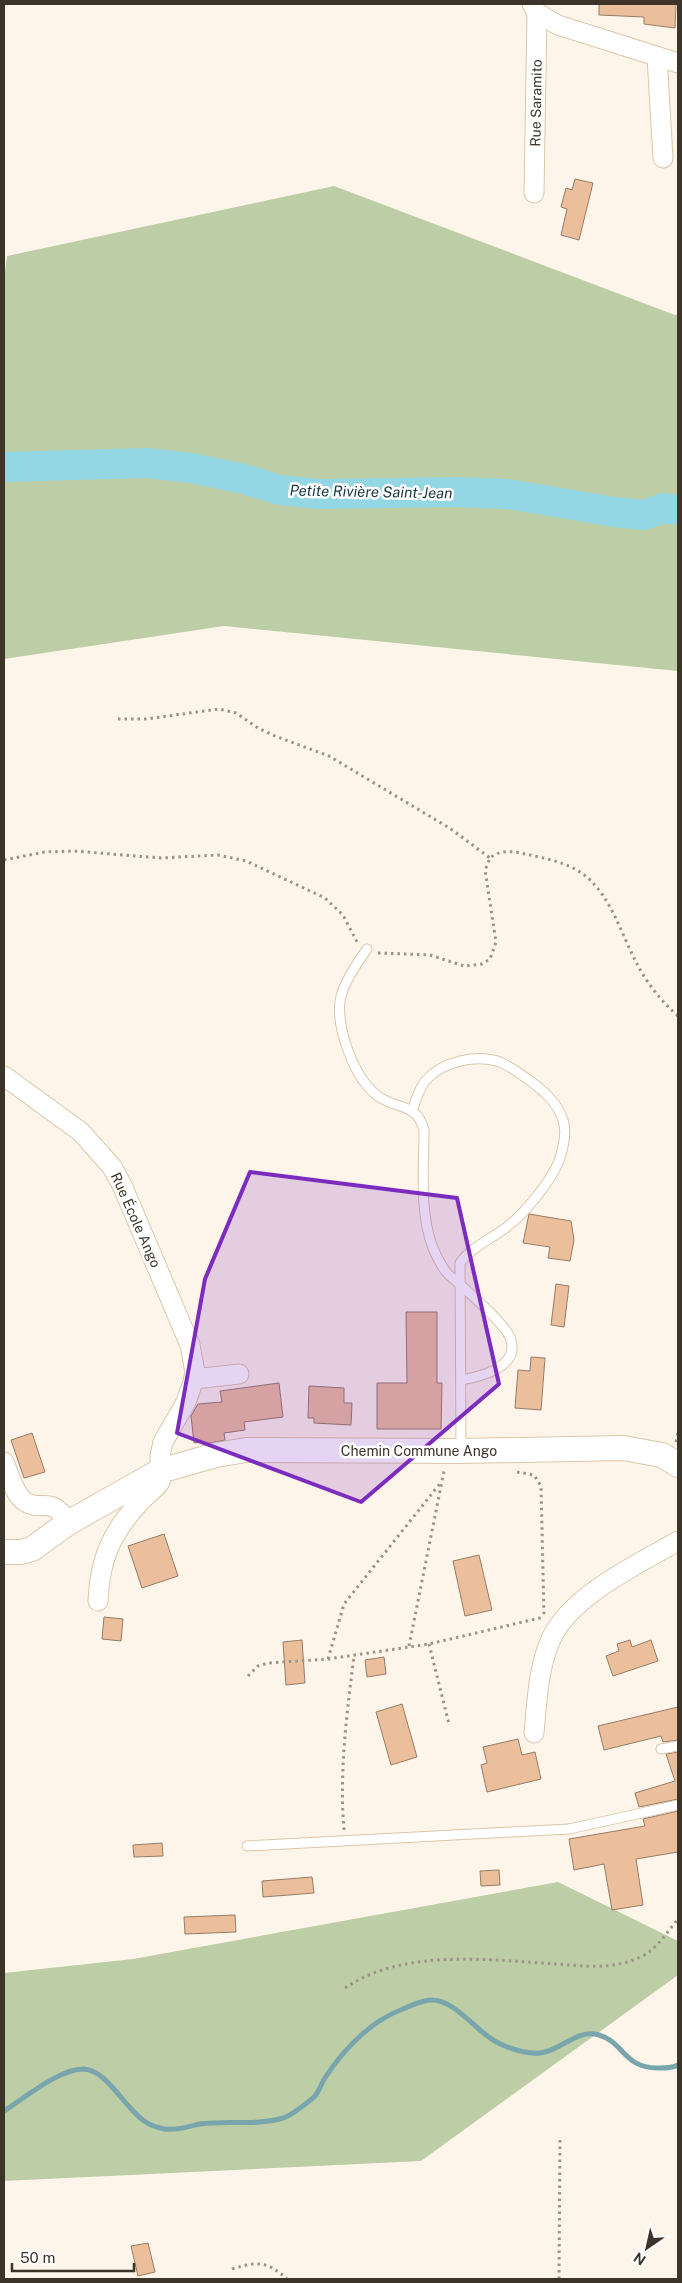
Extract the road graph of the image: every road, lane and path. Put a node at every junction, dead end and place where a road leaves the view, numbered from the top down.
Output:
1 (534, 8) edge
2 (657, 57) junction
3 (678, 63) edge
4 (663, 158) dead end
5 (534, 194) dead end
6 (118, 719) dead end
7 (490, 858) junction
8 (4, 860) edge
9 (367, 949) junction
10 (678, 1016) edge
11 (4, 1076) edge
12 (412, 1111) junction
13 (460, 1282) junction
14 (239, 1374) dead end
15 (194, 1379) junction
16 (461, 1380) junction
17 (457, 1461) junction
18 (4, 1462) edge
19 (678, 1465) edge
20 (434, 1471) dead end
21 (444, 1471) junction
22 (160, 1472) junction
23 (512, 1472) dead end
24 (442, 1481) junction
25 (68, 1523) junction
26 (678, 1541) edge
27 (4, 1552) edge
28 (98, 1601) dead end
29 (571, 1609) junction
30 (544, 1617) junction
31 (430, 1644) junction
32 (409, 1646) junction
33 (354, 1655) junction
34 (328, 1659) junction
35 (248, 1676) dead end
36 (449, 1724) dead end
37 (534, 1733) dead end
38 (678, 1746) edge
39 (661, 1748) dead end
40 (678, 1805) edge
41 (345, 1841) junction
42 (247, 1846) dead end
43 (678, 1918) edge
44 (346, 1988) dead end
45 (560, 2137) dead end
46 (232, 2269) dead end
47 (288, 2279) edge
48 (559, 2279) edge

1 - 2 street, Rue Saramito
1 - 5 street, Rue Saramito
2 - 3 street, Rue Saramito
2 - 4 street
6 - 7 path
7 - 9 path
7 - 10 path
8 - 9 path
9 - 12 lane
11 - 15 street, Rue École Ango
12 - 13 lane
12 - 13 lane
13 - 16 lane
13 - 16 lane
14 - 15 street
15 - 22 street, Rue École Ango
16 - 17 lane
17 - 19 street, Chemin Commune Ango
17 - 21 path
17 - 22 street, Chemin Commune Ango
18 - 25 street
20 - 21 path
21 - 24 path
22 - 25 street, Chemin Commune Ango
22 - 28 street
23 - 30 path
24 - 32 path
24 - 34 path
25 - 27 street, Chemin Commune Ango
26 - 29 street
29 - 30 path
29 - 37 street
30 - 31 path
31 - 32 path
31 - 36 path
32 - 33 path
33 - 34 path
33 - 41 path
34 - 35 path
38 - 39 lane
40 - 41 lane
41 - 42 lane
43 - 44 path
45 - 48 path
46 - 47 path

